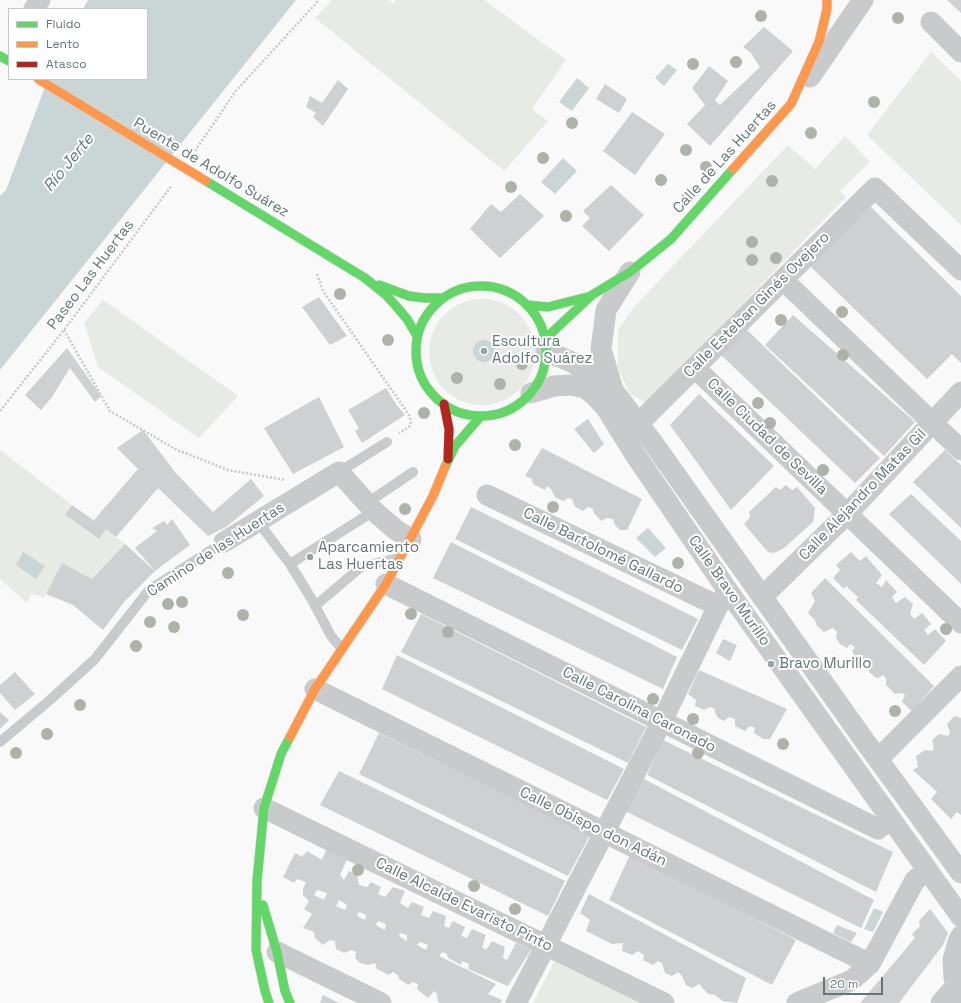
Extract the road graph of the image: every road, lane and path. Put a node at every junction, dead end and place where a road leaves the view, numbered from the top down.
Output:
1 (319, 0) edge
2 (827, 0) edge
3 (863, 0) edge
4 (931, 22) dead end
5 (961, 52) edge
6 (40, 80) edge
7 (791, 104) junction
8 (191, 157) dead end
9 (174, 183) dead end
10 (320, 267) dead end
11 (961, 270) edge
12 (630, 272) junction
13 (367, 280) junction
14 (783, 280) junction
15 (592, 295) junction
16 (443, 298) junction
17 (527, 305) junction
18 (64, 330) junction
19 (417, 336) junction
20 (546, 345) junction
21 (695, 368) junction
22 (613, 390) junction
23 (961, 392) edge
24 (531, 393) junction
25 (444, 404) junction
26 (0, 411) edge
27 (481, 416) junction
28 (933, 422) junction
29 (639, 423) junction
30 (387, 442) joint
31 (961, 450) edge
32 (448, 459) junction
33 (339, 472) junction
34 (413, 472) dead end
35 (317, 485) junction
36 (487, 495) dead end
37 (370, 507) junction
38 (847, 514) junction
39 (258, 522) junction
40 (411, 539) junction
41 (224, 542) joint
42 (400, 558) junction
43 (290, 564) junction
44 (386, 584) junction
45 (762, 597) junction
46 (723, 599) junction
47 (315, 606) junction
48 (961, 624) edge
49 (342, 650) junction
50 (961, 676) edge
51 (315, 689) junction
52 (662, 721) junction
53 (0, 742) edge
54 (878, 759) junction
55 (264, 808) junction
56 (890, 818) junction
57 (604, 833) junction
58 (928, 871) junction
59 (961, 873) edge
60 (256, 881) junction
61 (961, 917) edge
62 (961, 936) edge
63 (546, 945) junction
64 (277, 952) junction
65 (870, 964) junction
66 (958, 992) edge
67 (269, 999) edge
68 (290, 1003) edge
69 (381, 1003) edge
70 (516, 1003) edge
71 (664, 1003) edge
72 (797, 1003) edge
73 (941, 1003) edge

1 - 8 path
2 - 7 main road, Calle de Las Huertas
3 - 7 street
4 - 5 street
6 - 13 main road, Puente de Adolfo Suárez, bridge
7 - 12 main road, Calle de Las Huertas
9 - 18 path, Paseo Las Huertas
10 - 30 path
11 - 14 street, Calle Esteban Ginés Ovejero
12 - 15 main road, Calle de Las Huertas
12 - 22 street, Calle Bravo Murillo
13 - 16 main road
13 - 19 main road
14 - 21 street, Calle Esteban Ginés Ovejero
14 - 28 street
15 - 17 main road
15 - 20 main road
16 - 17 main road
16 - 19 main road
17 - 20 main road
18 - 26 path, Paseo Las Huertas
18 - 35 path
19 - 25 main road
20 - 22 street, Calle Bravo Murillo
20 - 24 main road
21 - 29 street, Calle Esteban Ginés Ovejero
21 - 38 street, Calle Ciudad de Sevilla
22 - 29 street, Calle Bravo Murillo
23 - 28 street, Calle Alejandro Matas Gil
24 - 27 main road
24 - 46 street, Calle Bravo Murillo
25 - 27 main road
25 - 32 main road
27 - 32 main road
28 - 31 street
28 - 38 street, Calle Alejandro Matas Gil
29 - 45 street, Calle Bravo Murillo
30 - 33 lane
32 - 40 main road
33 - 35 street, Camino de las Huertas
33 - 37 street
34 - 37 lane
35 - 39 street, Camino de las Huertas
36 - 46 street, Calle Bartolomé Gallardo
37 - 40 street
37 - 43 lane
38 - 45 street, Calle Alejandro Matas Gil
38 - 48 street, Calle Ciudad de Sevilla
39 - 41 street, Camino de las Huertas
39 - 43 lane
40 - 42 main road
41 - 53 lane, Camino de las Huertas
42 - 44 main road
42 - 47 lane
43 - 47 lane
44 - 49 main road
44 - 52 street, Calle Carolina Caronado
45 - 54 street, Calle Bravo Murillo
46 - 52 street
46 - 56 street, Calle Bravo Murillo
47 - 49 lane
49 - 51 main road
50 - 54 street
51 - 55 main road
51 - 57 street, Calle Obispo don Adán
52 - 56 street, Calle Carolina Caronado
52 - 57 street
54 - 59 street, Calle Bravo Murillo
55 - 60 main road
55 - 63 street, Calle Alcalde Evaristo Pinto
56 - 58 street, Calle Bravo Murillo
57 - 63 street
57 - 65 street, Calle Obispo don Adán
58 - 61 street, Calle Bravo Murillo
58 - 65 street
60 - 64 main road
60 - 67 main road
62 - 66 street
63 - 70 street
63 - 71 street, Calle Alcalde Evaristo Pinto
64 - 68 main road
64 - 69 street
65 - 72 street
66 - 73 street

